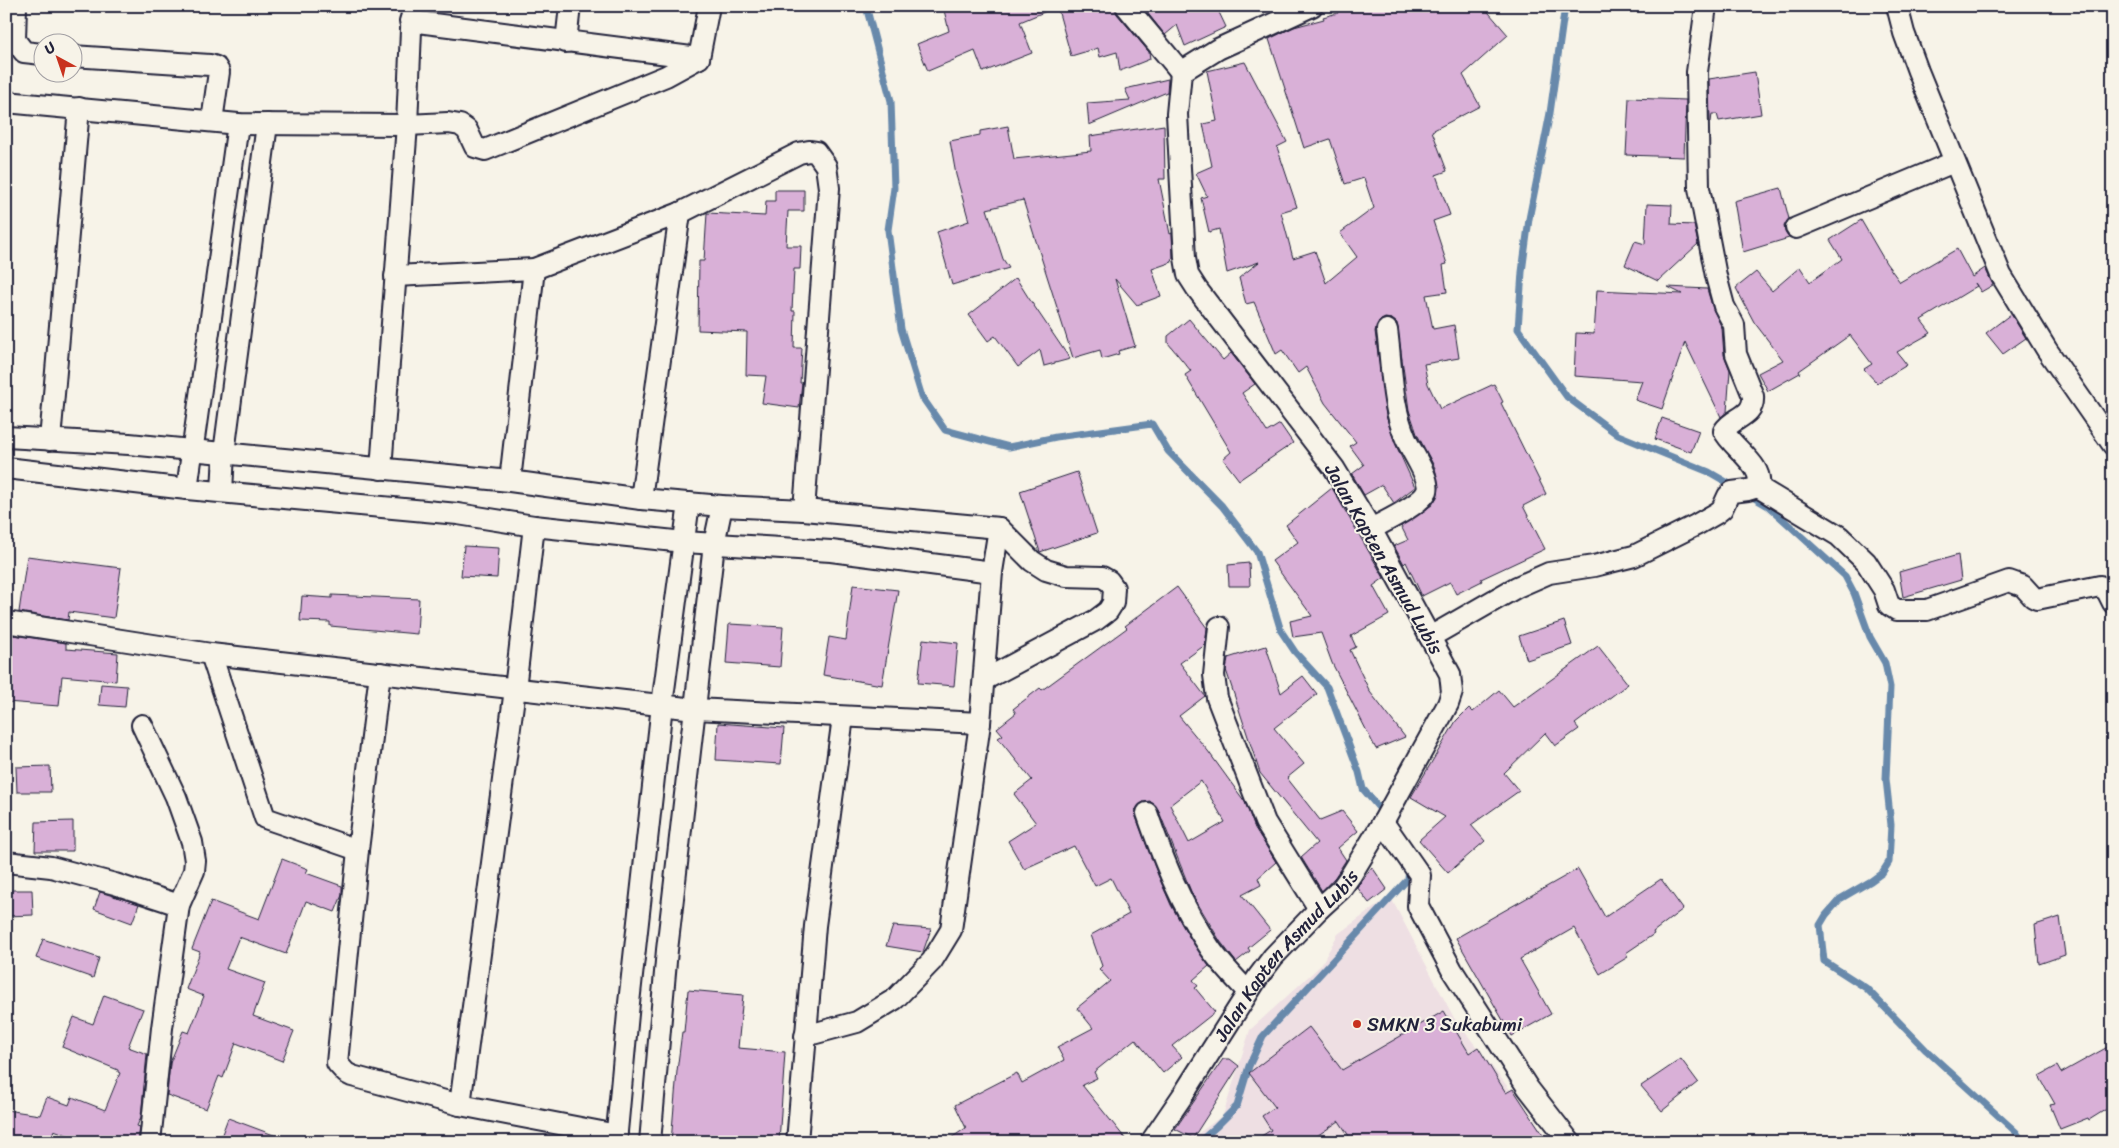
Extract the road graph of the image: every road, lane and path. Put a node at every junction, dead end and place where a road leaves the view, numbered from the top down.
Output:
1 (16, 6) edge
2 (570, 6) edge
3 (709, 6) edge
4 (1126, 6) edge
5 (1312, 6) edge
6 (1706, 6) edge
7 (1897, 6) edge
8 (411, 14) edge
9 (566, 42) junction
10 (32, 53) edge
11 (82, 57) edge
12 (699, 58) junction
13 (1181, 72) junction
14 (6, 102) edge
15 (79, 108) junction
16 (212, 121) junction
17 (238, 124) junction
18 (267, 124) junction
19 (407, 125) junction
20 (1954, 162) junction
21 (680, 213) junction
22 (1796, 228) dead end
23 (534, 269) junction
24 (395, 276) junction
25 (1387, 330) dead end
26 (6, 436) edge
27 (50, 440) junction
28 (2113, 445) edge
29 (192, 450) junction
30 (224, 453) junction
31 (6, 468) edge
32 (381, 469) junction
33 (510, 481) junction
34 (1758, 487) junction
35 (187, 489) junction
36 (222, 492) junction
37 (641, 499) junction
38 (689, 504) junction
39 (722, 506) junction
40 (804, 510) junction
41 (534, 526) junction
42 (999, 528) junction
43 (1371, 529) junction
44 (684, 542) junction
45 (714, 544) junction
46 (992, 572) junction
47 (2113, 603) edge
48 (6, 622) edge
49 (1219, 627) dead end
50 (1430, 637) junction
51 (211, 654) junction
52 (380, 673) junction
53 (984, 680) junction
54 (515, 688) junction
55 (662, 705) junction
56 (695, 709) junction
57 (843, 717) junction
58 (980, 723) junction
59 (142, 726) dead end
60 (1147, 813) dead end
61 (1383, 822) junction
62 (646, 846) junction
63 (679, 849) junction
64 (358, 850) junction
65 (6, 862) edge
66 (179, 904) junction
67 (1319, 909) junction
68 (1248, 992) junction
69 (805, 1036) junction
70 (460, 1104) junction
71 (616, 1138) edge
72 (150, 1142) edge
73 (650, 1142) edge
74 (797, 1142) edge
75 (1151, 1142) edge
76 (1570, 1142) edge

1 - 10 street
2 - 9 street
3 - 12 street
4 - 13 street
5 - 13 street
6 - 34 street
7 - 20 street
8 - 9 street
8 - 19 street
9 - 12 street
11 - 16 street
12 - 19 street
13 - 43 street, Jalan Kapten Asmud Lubis
14 - 15 street
15 - 16 street
15 - 27 street
16 - 17 street
17 - 18 street
17 - 29 street
18 - 19 street
18 - 30 street
19 - 24 street
20 - 22 street
20 - 28 street
21 - 23 street
21 - 37 street
21 - 40 street
23 - 24 street
23 - 33 street
24 - 32 street
25 - 43 street
26 - 27 street
27 - 29 street
29 - 30 street
29 - 35 street
30 - 32 street
30 - 36 street
31 - 35 street
32 - 33 street
33 - 37 street
34 - 47 street
34 - 50 street
35 - 36 street
36 - 41 street
37 - 38 street
38 - 39 street
38 - 44 street
39 - 40 street
39 - 45 street
40 - 42 street
41 - 44 street
41 - 54 street
42 - 46 street
42 - 53 street
43 - 50 street, Jalan Kapten Asmud Lubis
44 - 45 street
44 - 55 street
45 - 46 street
45 - 56 street
46 - 53 street
48 - 51 street
49 - 67 street
50 - 61 street, Jalan Kapten Asmud Lubis
51 - 52 street
51 - 64 street
52 - 54 street
52 - 64 street
53 - 58 street
54 - 55 street
54 - 70 street
55 - 56 street
55 - 62 street
56 - 57 street
56 - 63 street
57 - 58 street
57 - 69 street
58 - 69 street
59 - 66 street
60 - 68 street
61 - 67 street, Jalan Kapten Asmud Lubis
61 - 76 street
62 - 63 street
62 - 71 street
63 - 73 street
64 - 70 street
65 - 66 street
66 - 72 street
67 - 68 street, Jalan Kapten Asmud Lubis
68 - 75 street, Jalan Kapten Asmud Lubis
69 - 74 street
70 - 71 street

